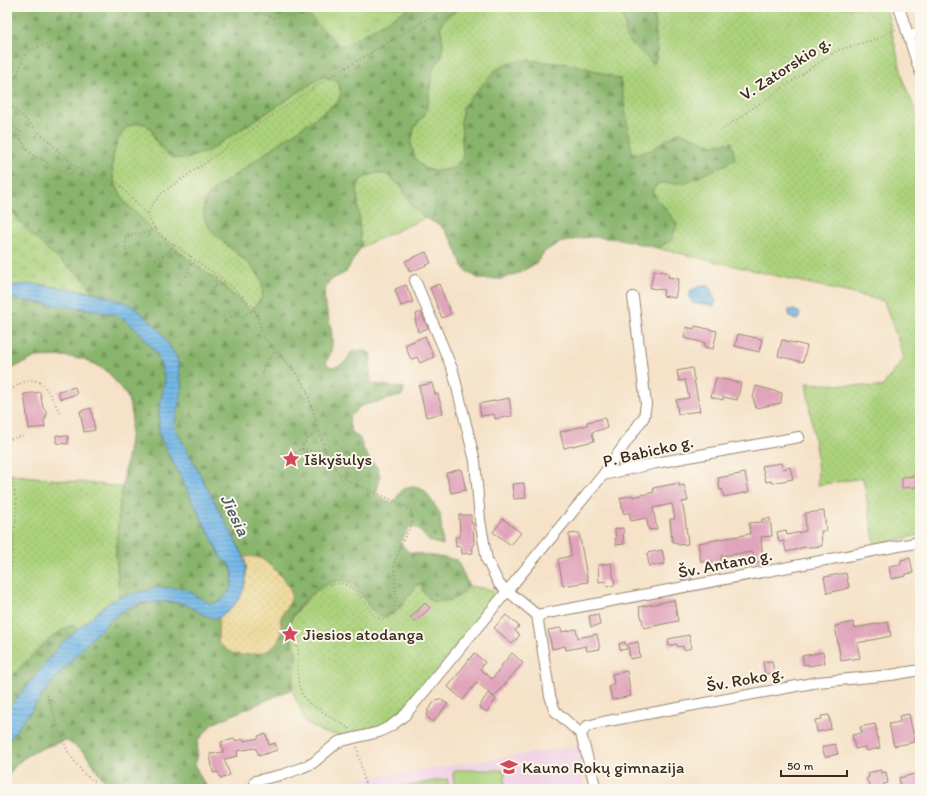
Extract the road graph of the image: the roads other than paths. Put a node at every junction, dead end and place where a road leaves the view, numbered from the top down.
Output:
1 (899, 7) edge
2 (920, 33) edge
3 (908, 36) junction
4 (920, 72) edge
5 (415, 280) dead end
6 (633, 297) dead end
7 (799, 438) dead end
8 (603, 476) junction
9 (920, 542) edge
10 (509, 591) junction
11 (537, 615) junction
12 (920, 670) edge
13 (581, 734) junction
14 (255, 781) dead end
15 (596, 789) edge

1 - 3 street
2 - 3 street
3 - 4 street
5 - 10 street
6 - 8 street
7 - 8 street, P. Babicko g.
8 - 10 street, P. Babicko g.
9 - 11 street, Šv. Antano g.
10 - 11 street
10 - 14 street, P. Babicko g.
11 - 13 street
12 - 13 street, Šv. Roko g.
13 - 15 street

